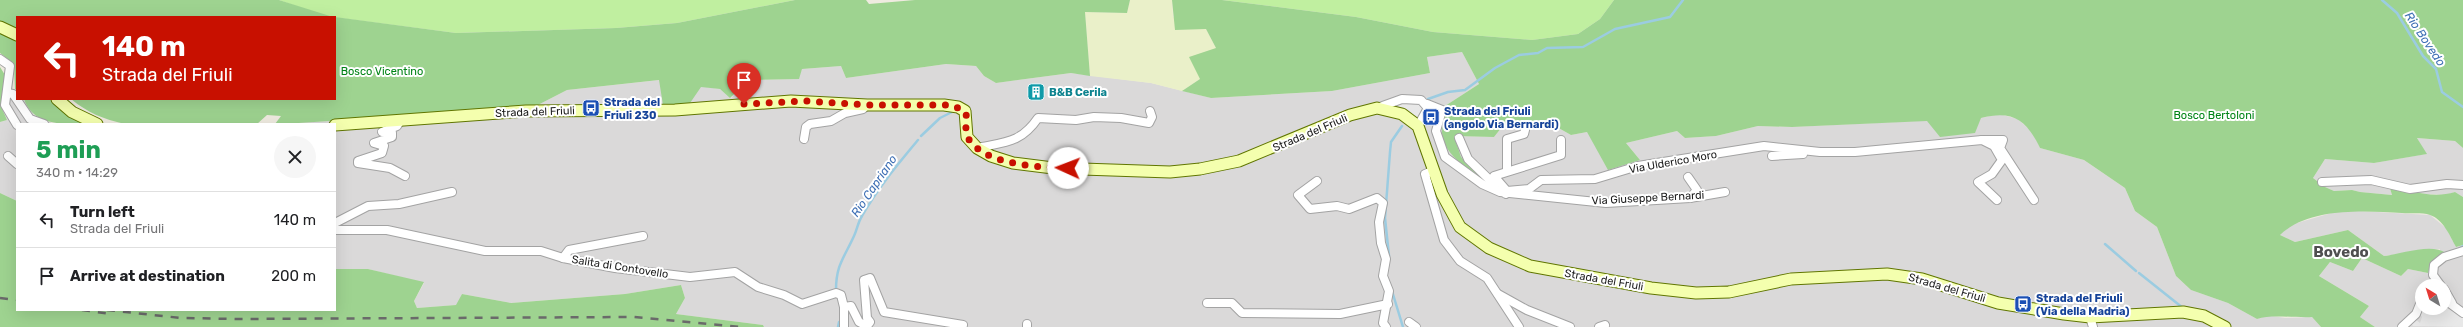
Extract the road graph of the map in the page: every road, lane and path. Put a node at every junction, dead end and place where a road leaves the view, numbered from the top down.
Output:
1 (0, 27) edge
2 (16, 35) edge
3 (0, 59) edge
4 (7, 93) junction
5 (16, 98) edge
6 (17, 100) edge
7 (58, 100) edge
8 (1427, 104) junction
9 (867, 105) junction
10 (1377, 108) junction
11 (1150, 111) dead end
12 (401, 120) junction
13 (16, 123) edge
14 (41, 123) edge
15 (95, 123) edge
16 (336, 125) edge
17 (1418, 126) junction
18 (1525, 130) dead end
19 (1459, 138) dead end
20 (804, 139) dead end
21 (1561, 140) dead end
22 (1982, 140) junction
23 (977, 148) junction
24 (1820, 152) junction
25 (8, 156) dead end
26 (1772, 156) dead end
27 (16, 163) edge
28 (1432, 171) junction
29 (1507, 171) junction
30 (405, 176) dead end
31 (1688, 177) dead end
32 (1316, 182) dead end
33 (2322, 182) dead end
34 (2463, 185) edge
35 (452, 192) dead end
36 (1504, 192) junction
37 (1725, 192) dead end
38 (1690, 198) junction
39 (1997, 200) dead end
40 (2034, 200) dead end
41 (336, 222) edge
42 (336, 230) edge
43 (643, 236) dead end
44 (2463, 251) edge
45 (563, 258) junction
46 (2436, 279) edge
47 (1498, 294) junction
48 (1207, 303) dead end
49 (2451, 303) edge
50 (1388, 304) junction
51 (844, 307) junction
52 (2463, 312) edge
53 (2415, 315) edge
54 (2092, 322) edge
55 (963, 325) dead end
56 (844, 327) edge
57 (1386, 327) edge
58 (1519, 327) edge
59 (1570, 327) edge
60 (2225, 327) edge
61 (2402, 327) edge

1 - 2 main road
3 - 4 street
4 - 5 street
4 - 13 street
6 - 14 street
7 - 15 main road
8 - 10 street
8 - 17 street
8 - 36 street, Via Giuseppe Bernardi
9 - 12 main road, Strada del Friuli
9 - 20 street
9 - 23 main road, Strada del Friuli
10 - 17 main road, Strada del Friuli
10 - 23 main road, Strada del Friuli
11 - 23 street
12 - 16 main road, Strada del Friuli
12 - 30 street
17 - 28 main road, Strada del Friuli
18 - 29 street
19 - 36 street
21 - 29 street
22 - 24 street, Via Ulderico Moro
22 - 39 street
22 - 40 street, Via Ulderico Moro
24 - 26 street, Via Ulderico Moro
24 - 36 street, Via Ulderico Moro
25 - 27 street
28 - 47 street
28 - 54 main road, Strada del Friuli
29 - 36 street
31 - 38 street, Via Ulderico Moro
32 - 50 street
33 - 34 street
35 - 41 street
36 - 38 street, Via Giuseppe Bernardi
37 - 38 street, Via Giuseppe Bernardi
42 - 45 street, Salita di Contovello
43 - 45 street
44 - 46 street
45 - 51 street, Salita di Contovello
47 - 58 street
47 - 59 street
48 - 50 street
49 - 52 street
50 - 57 street
51 - 55 street
51 - 56 street
53 - 61 street
54 - 60 main road, Strada del Friuli

